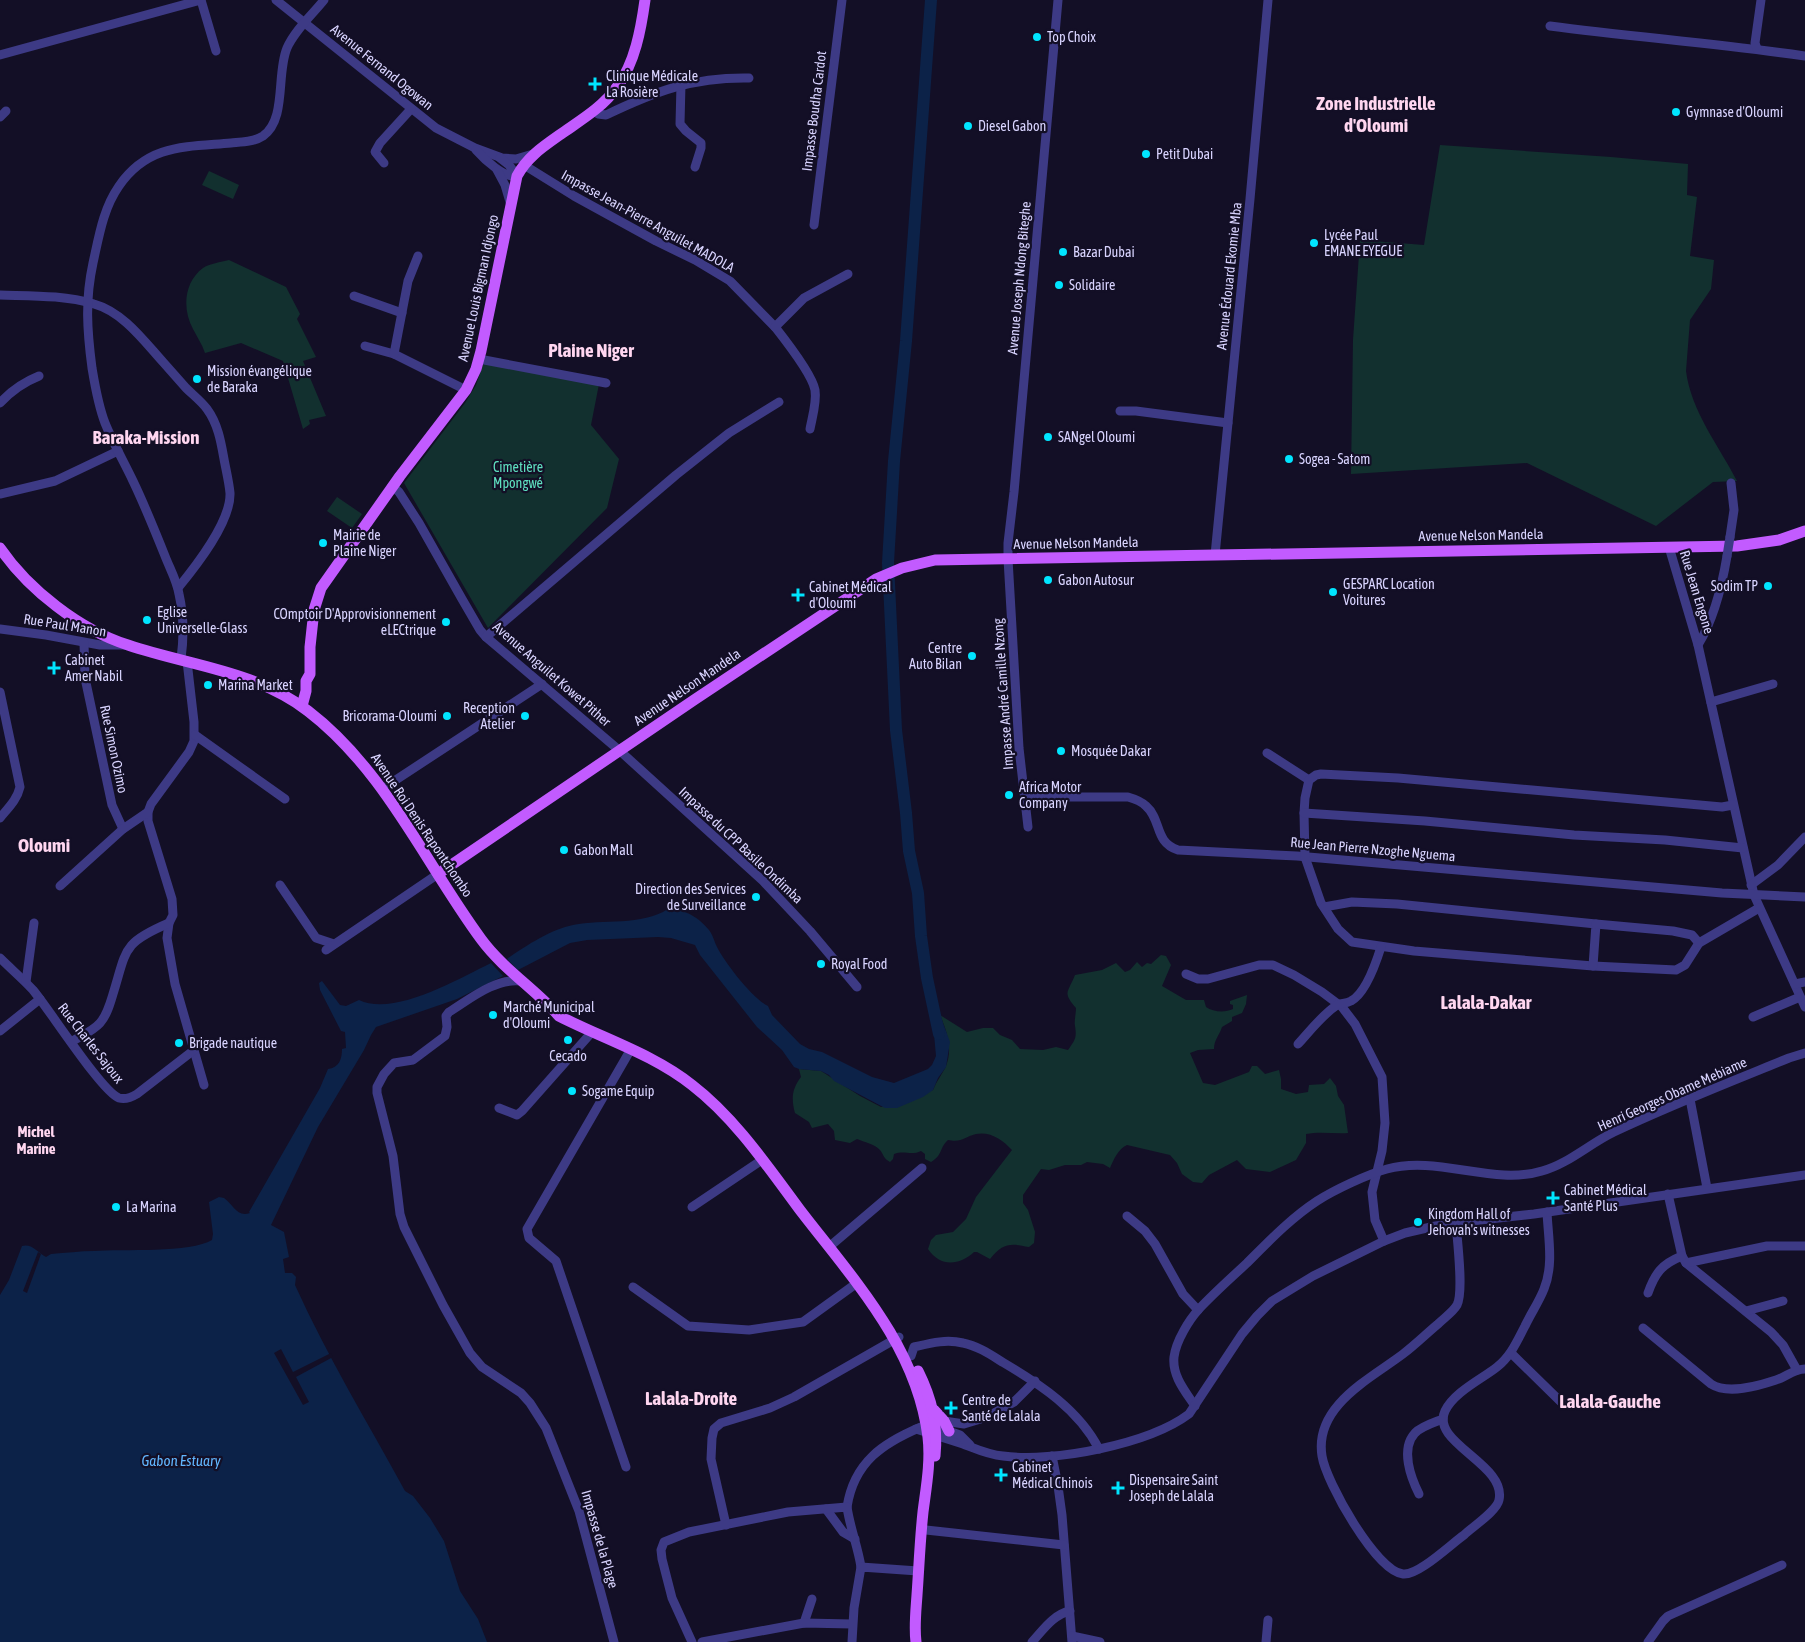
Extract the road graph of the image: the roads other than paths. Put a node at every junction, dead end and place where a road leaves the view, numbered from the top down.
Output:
1 (201, 0) edge
2 (276, 0) edge
3 (324, 0) edge
4 (645, 0) edge
5 (842, 0) edge
6 (1058, 0) edge
7 (1268, 0) edge
8 (1761, 0) edge
9 (305, 22) junction
10 (1550, 26) dead end
11 (1757, 49) junction
12 (216, 51) dead end
13 (0, 55) edge
14 (1805, 56) edge
15 (749, 78) dead end
16 (681, 84) junction
17 (411, 109) junction
18 (594, 111) junction
19 (534, 154) junction
20 (493, 159) junction
21 (384, 163) dead end
22 (524, 165) junction
23 (695, 167) dead end
24 (517, 176) junction
25 (510, 202) junction
26 (814, 225) dead end
27 (418, 256) dead end
28 (848, 274) dead end
29 (0, 295) edge
30 (354, 296) dead end
31 (87, 302) junction
32 (402, 313) junction
33 (775, 327) junction
34 (365, 346) dead end
35 (394, 354) junction
36 (480, 359) junction
37 (39, 376) dead end
38 (606, 383) dead end
39 (466, 390) junction
40 (0, 402) edge
41 (779, 402) dead end
42 (1120, 411) dead end
43 (1228, 423) junction
44 (810, 429) dead end
45 (118, 451) junction
46 (1732, 483) dead end
47 (392, 486) junction
48 (0, 494) edge
49 (1805, 531) edge
50 (1669, 547) junction
51 (0, 548) edge
52 (1215, 555) junction
53 (1008, 559) junction
54 (178, 588) junction
55 (0, 629) edge
56 (486, 636) junction
57 (84, 643) junction
58 (126, 645) junction
59 (1698, 645) junction
60 (184, 660) junction
61 (542, 684) junction
62 (1773, 684) dead end
63 (303, 689) junction
64 (0, 692) edge
65 (283, 694) junction
66 (1710, 702) junction
67 (302, 707) junction
68 (195, 735) junction
69 (10, 743) junction
70 (0, 747) edge
71 (620, 750) junction
72 (1267, 753) dead end
73 (1310, 780) junction
74 (1023, 786) junction
75 (382, 789) junction
76 (285, 799) dead end
77 (1733, 805) junction
78 (148, 812) junction
79 (1304, 813) junction
80 (0, 818) edge
81 (1028, 827) dead end
82 (123, 829) junction
83 (1805, 838) edge
84 (1744, 848) junction
85 (1305, 857) junction
86 (438, 874) junction
87 (280, 885) dead end
88 (1751, 885) junction
89 (60, 886) dead end
90 (1754, 895) junction
91 (1805, 897) edge
92 (1324, 907) junction
93 (1759, 908) junction
94 (34, 923) dead end
95 (169, 923) junction
96 (1596, 924) junction
97 (1699, 943) junction
98 (334, 944) junction
99 (1381, 947) junction
100 (326, 950) dead end
101 (0, 958) edge
102 (1593, 966) junction
103 (1186, 974) dead end
104 (517, 978) junction
105 (26, 982) junction
106 (1805, 982) edge
107 (1795, 984) junction
108 (857, 987) dead end
109 (1800, 997) junction
110 (40, 1000) junction
111 (1338, 1004) junction
112 (550, 1006) junction
113 (1805, 1007) edge
114 (1753, 1017) dead end
115 (0, 1032) edge
116 (592, 1032) junction
117 (71, 1042) junction
118 (1298, 1044) dead end
119 (631, 1049) junction
120 (194, 1050) junction
121 (1805, 1053) edge
122 (204, 1085) dead end
123 (1690, 1099) junction
124 (499, 1108) dead end
125 (762, 1160) junction
126 (922, 1168) dead end
127 (1376, 1173) junction
128 (1805, 1175) edge
129 (1707, 1188) junction
130 (1668, 1194) junction
131 (692, 1207) dead end
132 (1547, 1212) junction
133 (1127, 1216) dead end
134 (1456, 1223) junction
135 (1384, 1241) junction
136 (831, 1245) junction
137 (1805, 1246) edge
138 (1684, 1260) junction
139 (857, 1283) junction
140 (633, 1287) dead end
141 (1648, 1293) dead end
142 (1783, 1301) dead end
143 (1198, 1310) junction
144 (1746, 1311) junction
145 (1643, 1328) dead end
146 (897, 1339) junction
147 (1512, 1353) junction
148 (911, 1356) junction
149 (1801, 1370) edge
150 (1035, 1381) junction
151 (1561, 1402) dead end
152 (1195, 1406) junction
153 (1443, 1419) junction
154 (934, 1429) junction
155 (974, 1449) junction
156 (1099, 1449) junction
157 (1052, 1456) junction
158 (626, 1467) dead end
159 (928, 1493) junction
160 (1419, 1494) dead end
161 (848, 1507) junction
162 (826, 1509) junction
163 (726, 1525) junction
164 (926, 1530) junction
165 (855, 1539) junction
166 (1064, 1545) junction
167 (1782, 1565) dead end
168 (861, 1567) junction
169 (918, 1571) junction
170 (812, 1599) dead end
171 (1070, 1611) junction
172 (1268, 1620) dead end
173 (804, 1623) junction
174 (852, 1624) junction
175 (1072, 1639) edge
176 (614, 1642) edge
177 (692, 1642) edge
178 (702, 1642) edge
179 (852, 1642) edge
180 (916, 1642) edge
181 (923, 1642) edge
182 (1032, 1642) edge
183 (1100, 1642) edge
184 (1266, 1642) edge
185 (1648, 1642) edge

1 - 12 street
1 - 13 street
2 - 9 street, Avenue Fernand Ogowan
3 - 9 street
4 - 18 main road, Avenue Louis Bigman Idjongo
5 - 26 street, Impasse Boudha Cardot
6 - 53 street, Avenue Joseph Ndong Biteghe
7 - 43 street, Avenue Édouard Ekomie Mba
8 - 11 street
9 - 17 street, Avenue Fernand Ogowan
9 - 31 street
10 - 11 street
11 - 14 street
15 - 16 street
16 - 18 street
16 - 23 street
17 - 20 street, Avenue Fernand Ogowan
17 - 21 street
18 - 19 main road, Avenue Louis Bigman Idjongo
19 - 20 street
19 - 22 main road, Avenue Louis Bigman Idjongo
20 - 24 street
20 - 25 street
22 - 24 main road, Avenue Louis Bigman Idjongo
22 - 33 street, Impasse Jean-Pierre Anguilet MADOLA
24 - 25 main road, Avenue Louis Bigman Idjongo
25 - 36 main road, Avenue Louis Bigman Idjongo
27 - 32 street
28 - 33 street
29 - 31 street
30 - 32 street
31 - 45 street
31 - 54 street
32 - 35 street
33 - 44 street, Impasse Jean-Pierre Anguilet MADOLA
34 - 35 street
35 - 39 street
36 - 38 street
36 - 39 main road, Avenue Louis Bigman Idjongo
37 - 40 street
39 - 47 main road, Avenue Louis Bigman Idjongo
41 - 56 street
42 - 43 street
43 - 52 street, Avenue Édouard Ekomie Mba
45 - 48 street
45 - 54 street
46 - 59 street, bridge
47 - 56 street, Avenue Anguilet Kowet Pither
47 - 63 main road, Avenue Louis Bigman Idjongo
49 - 50 main road, Avenue Nelson Mandela
50 - 52 main road, Avenue Nelson Mandela
50 - 59 street, Rue Jean Engone
51 - 58 main road, Avenue Roi Denis Rapontchombo
52 - 53 main road, Avenue Nelson Mandela
53 - 71 main road, Avenue Nelson Mandela
53 - 74 street, Impasse André Camille Nzong
54 - 60 street
55 - 57 street, Rue Paul Manon
56 - 61 street, Avenue Anguilet Kowet Pither
57 - 58 street, Rue Paul Manon
57 - 82 street, Rue Simon Ozimo
58 - 60 main road, Avenue Roi Denis Rapontchombo
59 - 66 street, Rue Jean Engone
60 - 65 main road, Avenue Roi Denis Rapontchombo
60 - 68 street
61 - 71 street, Avenue Anguilet Kowet Pither
61 - 75 street
62 - 66 street
63 - 65 main road
63 - 67 main road
63 - 67 main road
64 - 69 street
65 - 67 main road, Avenue Roi Denis Rapontchombo
66 - 77 street, Rue Jean Engone
67 - 75 main road, Avenue Roi Denis Rapontchombo
68 - 76 street
68 - 78 street
69 - 70 street
69 - 80 street
71 - 86 main road, Avenue Nelson Mandela
71 - 108 street, Impasse du CPP Basile Ondimba
72 - 73 street
73 - 77 street
73 - 79 street
74 - 81 street, Impasse André Camille Nzong
74 - 85 street, Rue Jean Pierre Nzoghe Nguema
75 - 86 main road, Avenue Roi Denis Rapontchombo
77 - 84 street, Rue Jean Engone
78 - 82 street
78 - 95 street
79 - 84 street
79 - 85 street
82 - 89 street
83 - 88 street
84 - 88 street, Rue Jean Engone
85 - 90 street, Rue Jean Pierre Nzoghe Nguema
85 - 92 street
86 - 98 street
86 - 104 main road, Avenue Roi Denis Rapontchombo
87 - 98 street
88 - 90 street, Rue Jean Engone
90 - 91 street, Rue Jean Pierre Nzoghe Nguema
90 - 93 street, Rue Jean Engone
92 - 96 street
92 - 99 street
93 - 97 street
93 - 107 street, Rue Jean Engone
94 - 105 street
95 - 117 street
95 - 120 street
96 - 97 street
96 - 102 street
97 - 102 street
98 - 100 street
99 - 102 street
99 - 111 street
101 - 105 street, Rue Charles Sajoux
103 - 111 street
104 - 112 main road, Avenue Roi Denis Rapontchombo
104 - 176 street, Impasse de la Plage
105 - 110 street, Rue Charles Sajoux
106 - 107 street
107 - 109 street, Rue Jean Engone
109 - 113 street, Rue Jean Engone
109 - 114 street
110 - 115 street
110 - 117 street, Rue Charles Sajoux
111 - 118 street
111 - 127 street
112 - 116 main road
112 - 136 main road
116 - 119 main road
116 - 124 street
117 - 120 street, Rue Charles Sajoux
119 - 125 main road
119 - 158 street
120 - 122 street
121 - 123 street, Henri Georges Obame Mebiame
123 - 127 street, Henri Georges Obame Mebiame
123 - 129 street
125 - 131 street
125 - 136 main road
126 - 136 street
127 - 135 street
127 - 143 street, Henri Georges Obame Mebiame
128 - 129 street
129 - 130 street
130 - 132 street
130 - 138 street
132 - 134 street
132 - 147 street
133 - 143 street
134 - 135 street
134 - 153 street
135 - 152 street
136 - 139 main road
136 - 146 main road
137 - 138 street
138 - 141 street
138 - 144 street
139 - 140 street
139 - 146 main road
142 - 144 street
143 - 152 street, Henri Georges Obame Mebiame
144 - 149 street
145 - 149 street
146 - 148 main road
146 - 154 main road
146 - 163 street
147 - 151 street
147 - 153 street
148 - 150 street
148 - 154 main road
150 - 154 street
150 - 156 street
152 - 156 street
153 - 160 street
154 - 155 street
154 - 155 street
154 - 159 main road
154 - 161 street
155 - 157 street
156 - 157 street
157 - 166 street
159 - 164 main road
159 - 169 main road
161 - 162 street
161 - 165 street
162 - 163 street
162 - 165 street
163 - 177 street
164 - 166 street
164 - 181 main road
165 - 168 street
166 - 171 street
167 - 185 street
168 - 169 street
168 - 174 street
169 - 180 main road
170 - 173 street
171 - 175 street
171 - 182 street
172 - 184 street
173 - 174 street
173 - 178 street
174 - 179 street
175 - 183 street

